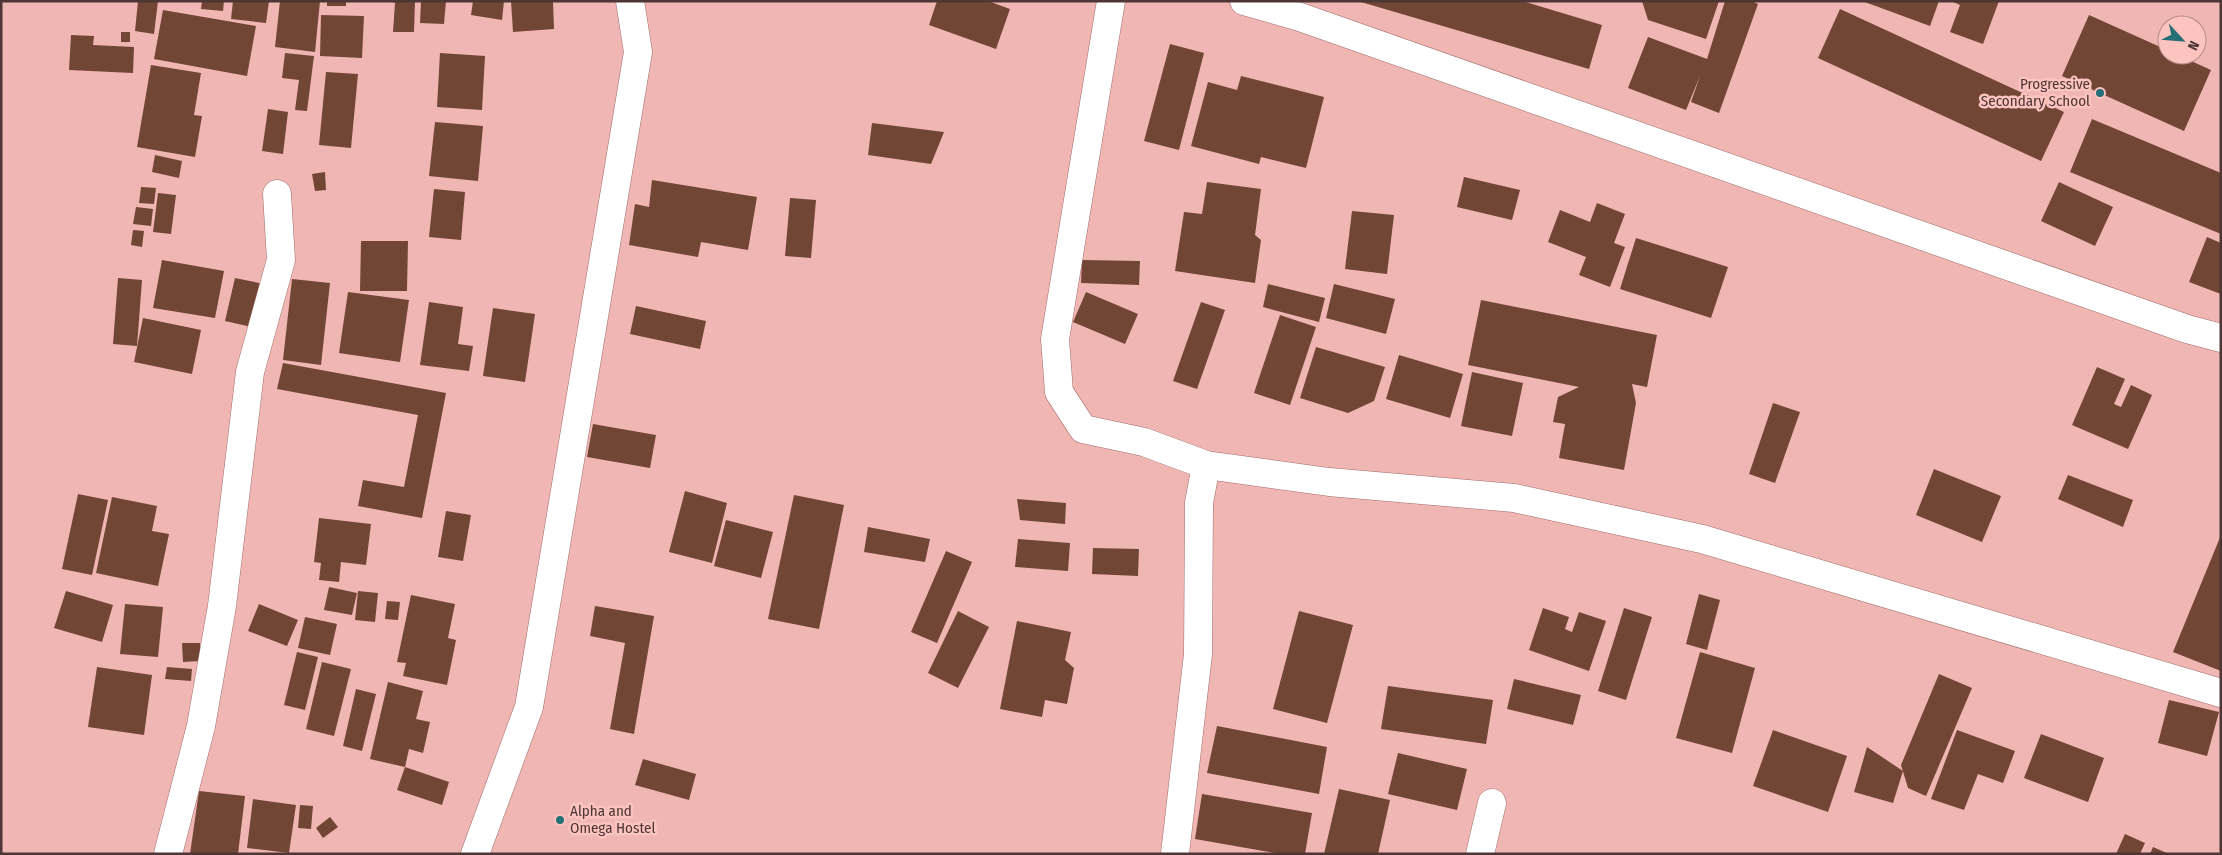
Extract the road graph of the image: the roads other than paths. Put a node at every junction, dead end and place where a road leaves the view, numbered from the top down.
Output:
1 (630, 1) edge
2 (1111, 1) edge
3 (1244, 1) edge
4 (277, 194) dead end
5 (2221, 338) edge
6 (1206, 465) junction
7 (2221, 693) edge
8 (1492, 803) dead end
9 (168, 854) edge
10 (475, 854) edge
11 (1175, 854) edge
12 (1480, 854) edge

1 - 10 street
2 - 6 street
3 - 5 street
4 - 9 street
6 - 7 street
6 - 11 street
8 - 12 street

